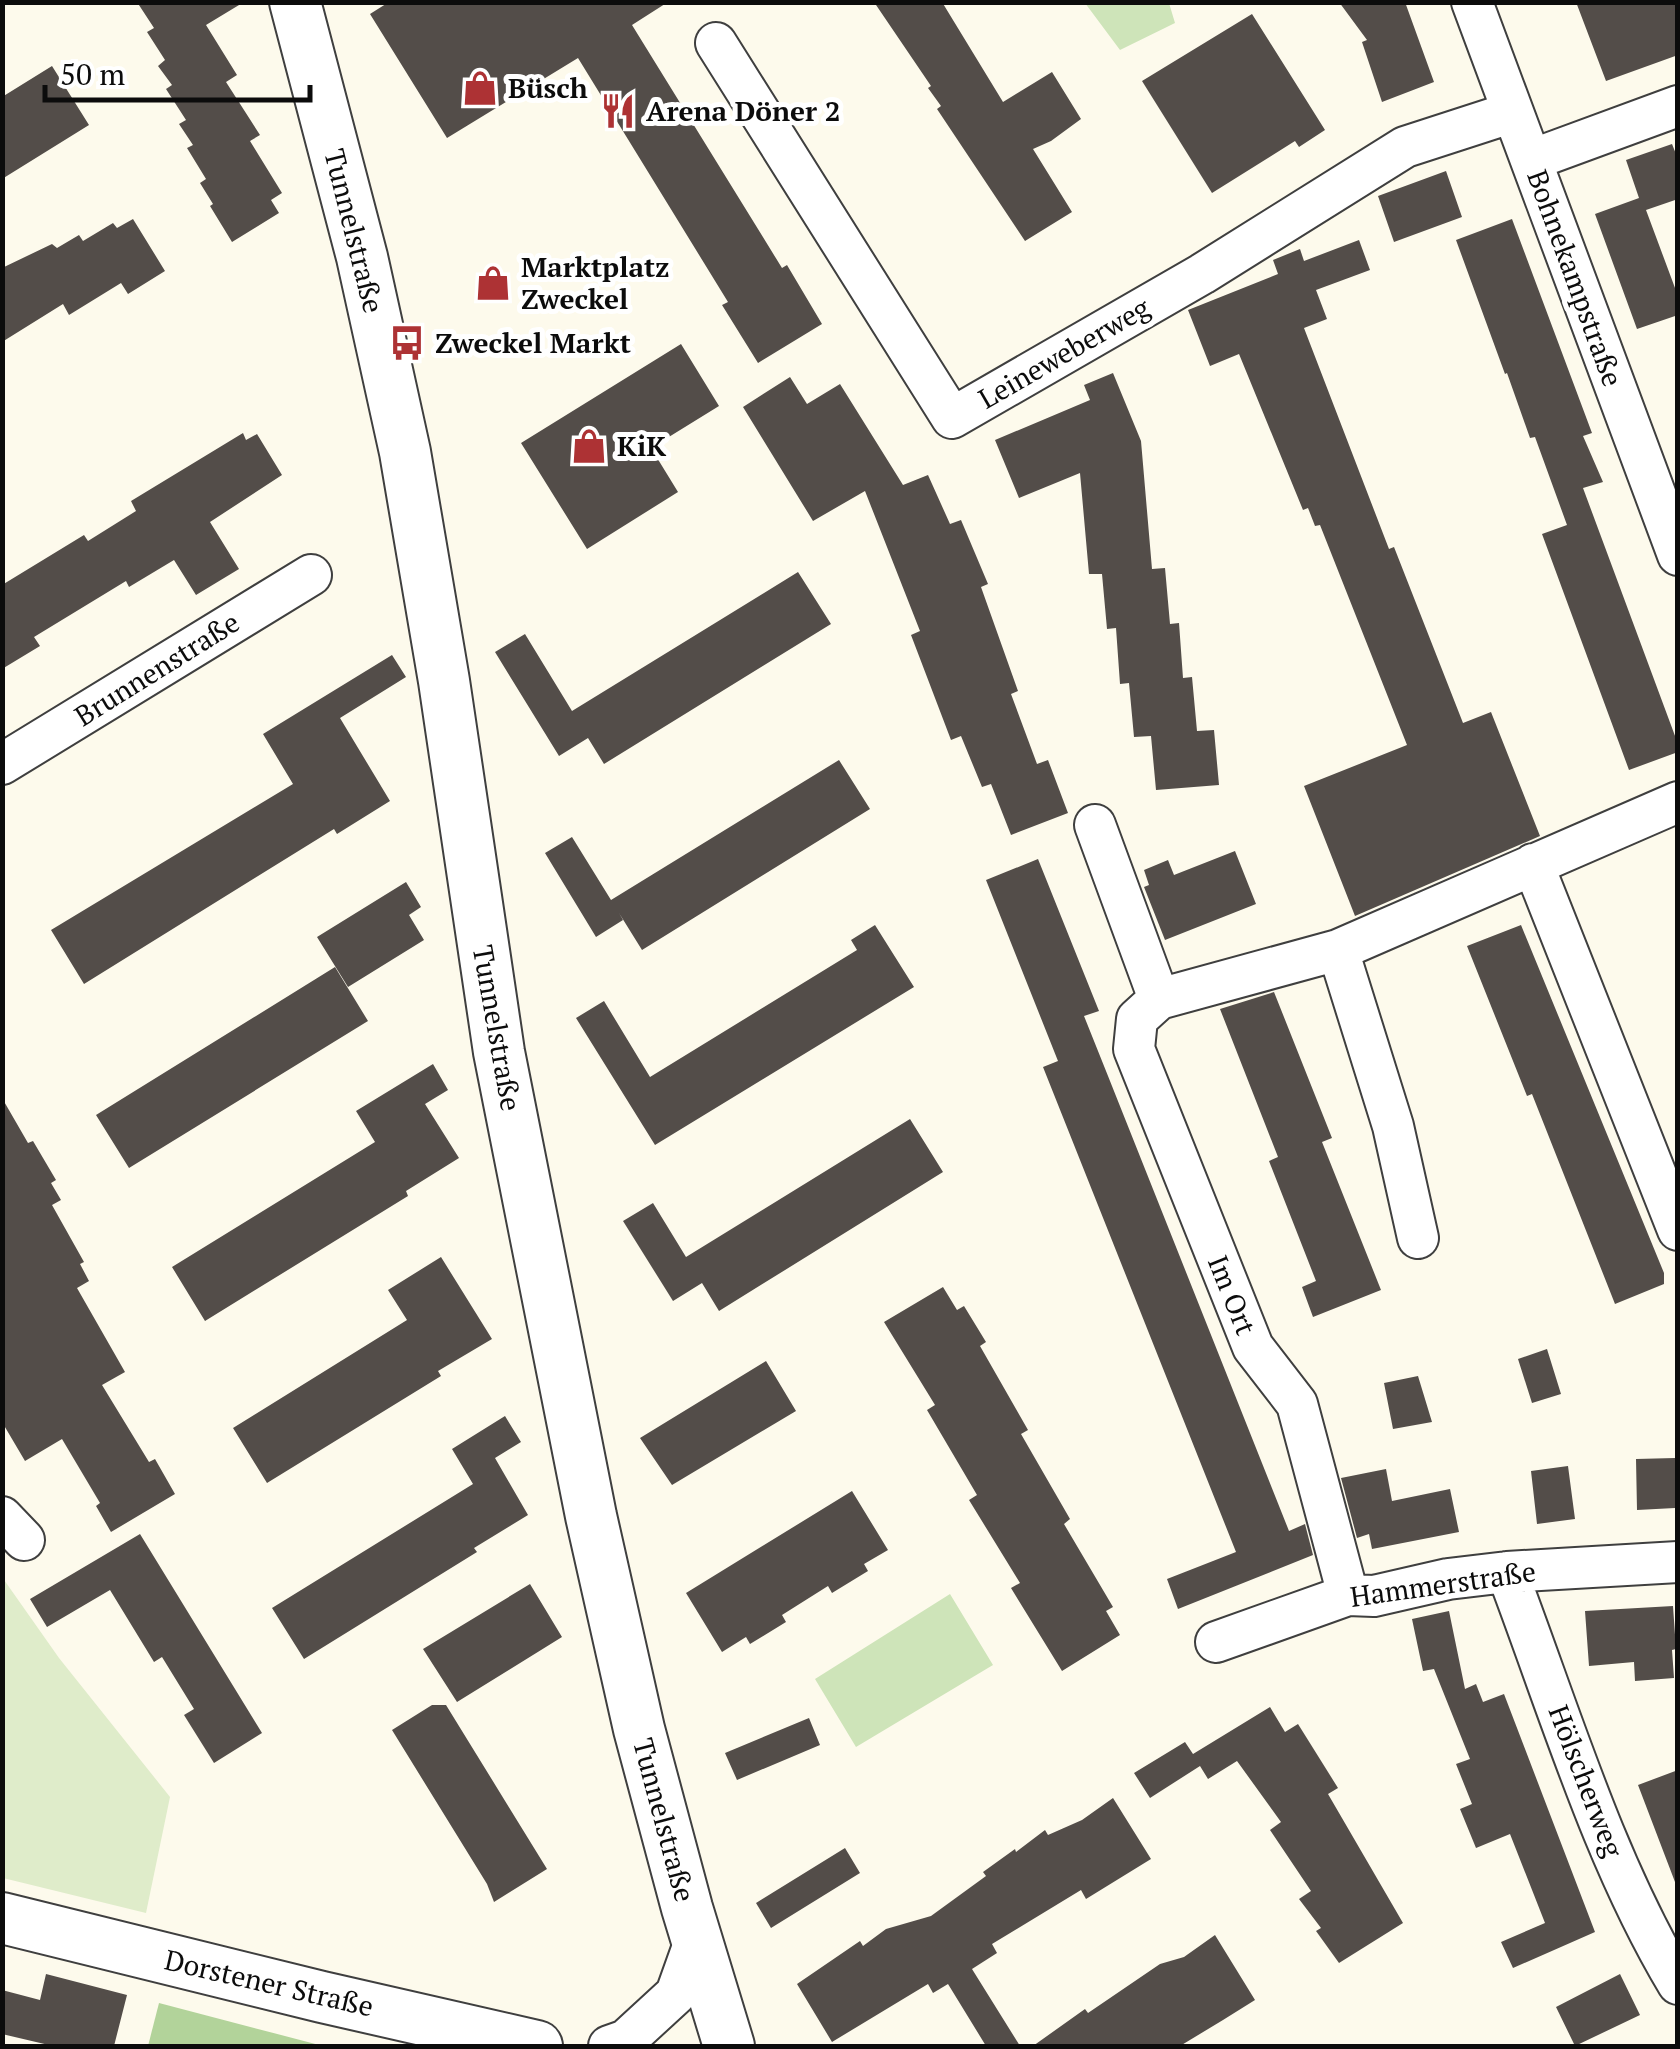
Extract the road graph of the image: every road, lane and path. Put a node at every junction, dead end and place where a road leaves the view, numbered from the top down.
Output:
1 (295, 2) edge
2 (1472, 2) edge
3 (716, 42) dead end
4 (1678, 106) edge
5 (1514, 112) junction
6 (1531, 160) junction
7 (1678, 554) edge
8 (311, 575) dead end
9 (2, 764) edge
10 (1678, 802) edge
11 (1095, 824) dead end
12 (1533, 864) junction
13 (1338, 950) junction
14 (1159, 999) junction
15 (1678, 1230) edge
16 (1418, 1238) dead end
17 (1678, 1562) edge
18 (1507, 1572) junction
19 (1348, 1595) junction
20 (1216, 1642) dead end
21 (2, 1918) edge
22 (696, 1938) junction
23 (1678, 1984) edge
24 (537, 2046) edge
25 (609, 2046) edge
26 (730, 2046) edge

1 - 22 street, Tunnelstraße
2 - 5 street, Bohnekampstraße
3 - 5 street, Leineweberweg
4 - 6 street
5 - 6 street, Bohnekampstraße
6 - 7 street, Bohnekampstraße
8 - 9 street, Brunnenstraße
10 - 12 street
11 - 14 street
12 - 13 street
12 - 15 street
13 - 14 street
13 - 16 street
14 - 19 street, Im Ort
17 - 18 street, Hammerstraße
18 - 19 street, Hammerstraße
18 - 23 street, Hölscherweg
19 - 20 street, Hammerstraße
21 - 24 street, Dorstener Straße
22 - 25 street
22 - 26 street, Tunnelstraße

